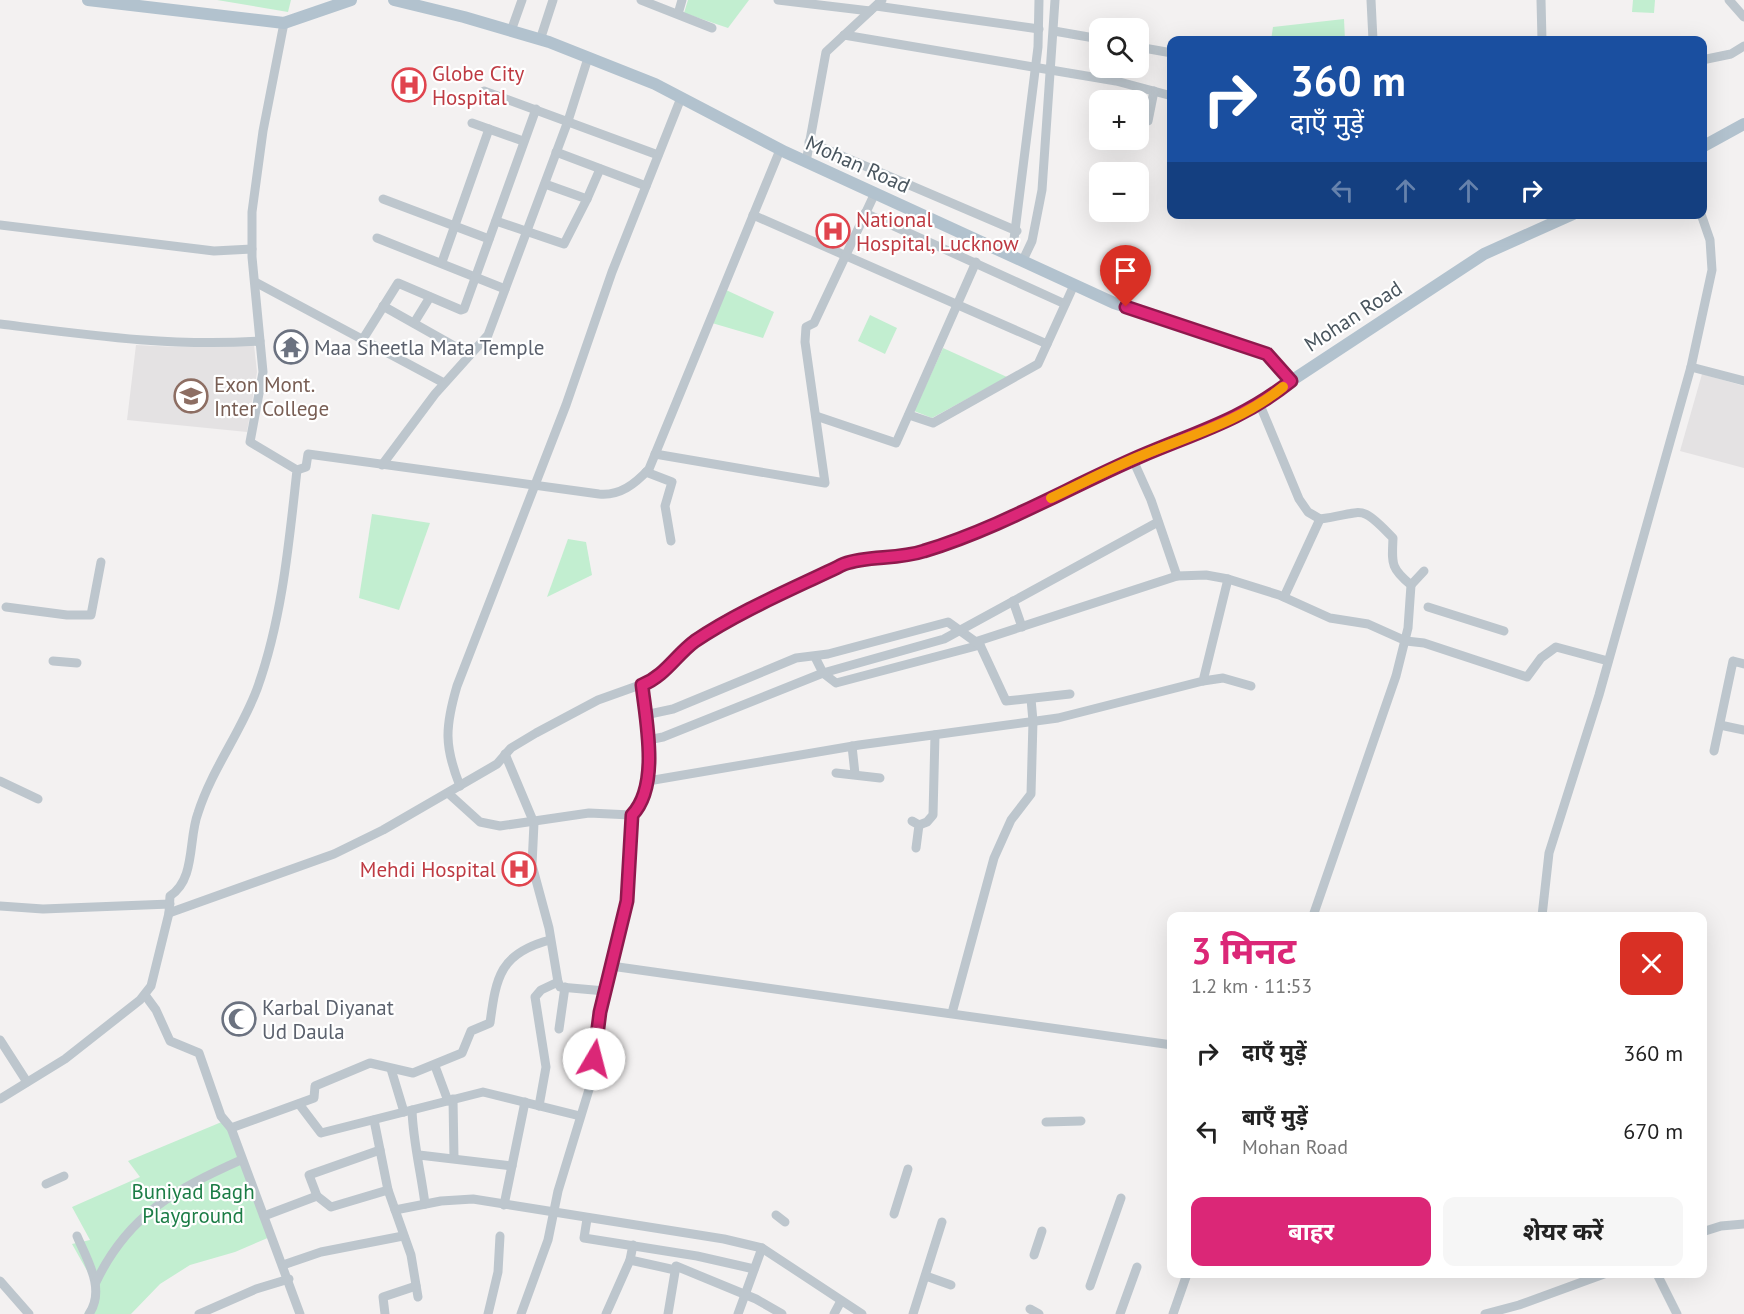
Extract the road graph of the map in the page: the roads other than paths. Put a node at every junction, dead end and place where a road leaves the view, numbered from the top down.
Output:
1 (89, 0) edge
2 (351, 0) edge
3 (394, 0) edge
4 (522, 0) edge
5 (553, 0) edge
6 (641, 0) edge
7 (682, 0) edge
8 (778, 0) edge
9 (1039, 0) edge
10 (1055, 0) edge
11 (1371, 0) edge
12 (1541, 0) edge
13 (1729, 0) edge
14 (321, 5) edge
15 (876, 6) edge
16 (678, 14) junction
17 (1744, 17) edge
18 (284, 23) junction
19 (712, 28) dead end
20 (1039, 29) junction
21 (511, 31) junction
22 (1054, 31) junction
23 (844, 35) junction
24 (1373, 36) edge
25 (1542, 36) edge
26 (1089, 37) edge
27 (540, 40) junction
28 (1744, 46) edge
29 (1149, 48) edge
30 (1167, 52) edge
31 (588, 58) junction
32 (1707, 59) edge
33 (1036, 68) junction
34 (1051, 70) junction
35 (484, 91) dead end
36 (1154, 91) junction
37 (1167, 95) edge
38 (681, 98) junction
39 (536, 109) junction
40 (1149, 116) edge
41 (568, 121) junction
42 (472, 123) dead end
43 (1744, 124) edge
44 (489, 129) junction
45 (523, 141) junction
46 (809, 142) junction
47 (1707, 144) edge
48 (780, 150) junction
49 (556, 152) junction
50 (658, 155) junction
51 (806, 162) junction
52 (600, 169) junction
53 (1024, 171) junction
54 (1043, 174) junction
55 (545, 184) junction
56 (646, 186) junction
57 (875, 193) junction
58 (383, 199) dead end
59 (587, 199) junction
60 (865, 213) junction
61 (753, 215) junction
62 (1562, 219) edge
63 (1703, 219) edge
64 (496, 221) junction
65 (0, 225) edge
66 (454, 226) junction
67 (525, 231) junction
68 (1017, 231) junction
69 (377, 238) dead end
70 (489, 239) junction
71 (252, 249) junction
72 (845, 255) junction
73 (1017, 258) junction
74 (442, 262) junction
75 (975, 262) junction
76 (475, 277) junction
77 (255, 282) junction
78 (1074, 285) junction
79 (505, 289) junction
80 (430, 297) junction
81 (1065, 304) junction
82 (957, 305) junction
83 (383, 306) junction
84 (414, 323) junction
85 (0, 324) edge
86 (363, 339) junction
87 (260, 341) junction
88 (1047, 344) junction
89 (470, 355) junction
90 (1691, 367) junction
91 (1291, 381) junction
92 (1744, 381) edge
93 (444, 383) junction
94 (1260, 405) junction
95 (909, 415) junction
96 (816, 416) junction
97 (655, 454) junction
98 (1133, 460) junction
99 (382, 465) junction
100 (297, 470) junction
101 (646, 472) junction
102 (534, 485) junction
103 (1320, 519) junction
104 (1158, 522) junction
105 (671, 541) dead end
106 (101, 562) dead end
107 (1424, 571) dead end
108 (1177, 576) junction
109 (1228, 579) junction
110 (1411, 585) junction
111 (1284, 597) junction
112 (1013, 601) junction
113 (6, 607) dead end
114 (1428, 607) dead end
115 (1022, 627) junction
116 (959, 630) junction
117 (1504, 631) dead end
118 (1406, 641) junction
119 (978, 644) junction
120 (815, 657) junction
121 (53, 661) dead end
122 (1608, 661) junction
123 (77, 663) dead end
124 (1744, 664) edge
125 (823, 673) junction
126 (1203, 681) junction
127 (642, 685) junction
128 (1251, 686) dead end
129 (1070, 694) dead end
130 (1030, 699) junction
131 (645, 715) junction
132 (1033, 722) junction
133 (1720, 725) junction
134 (1744, 730) edge
135 (935, 735) junction
136 (648, 740) junction
137 (852, 746) junction
138 (1714, 751) dead end
139 (505, 754) junction
140 (836, 773) dead end
141 (855, 774) junction
142 (880, 778) dead end
143 (0, 781) edge
144 (648, 781) junction
145 (460, 786) junction
146 (448, 793) junction
147 (38, 800) dead end
148 (632, 815) junction
149 (534, 823) junction
150 (916, 848) dead end
151 (0, 906) edge
152 (170, 909) junction
153 (1314, 912) edge
154 (1542, 912) edge
155 (550, 940) junction
156 (611, 966) junction
157 (561, 985) junction
158 (605, 991) junction
159 (144, 995) junction
160 (952, 1013) junction
161 (559, 1029) dead end
162 (0, 1040) edge
163 (1167, 1044) edge
164 (435, 1066) junction
165 (392, 1070) junction
166 (27, 1082) junction
167 (0, 1099) edge
168 (450, 1100) junction
169 (525, 1102) junction
170 (299, 1104) junction
171 (539, 1106) junction
172 (408, 1111) junction
173 (580, 1116) junction
174 (374, 1120) junction
175 (1081, 1121) dead end
176 (1046, 1122) dead end
177 (231, 1128) junction
178 (380, 1150) junction
179 (419, 1155) junction
180 (454, 1158) junction
181 (242, 1160) junction
182 (512, 1166) junction
183 (908, 1169) dead end
184 (64, 1176) dead end
185 (46, 1184) dead end
186 (388, 1190) junction
187 (317, 1196) junction
188 (1121, 1198) dead end
189 (425, 1204) junction
190 (504, 1205) junction
191 (395, 1210) junction
192 (553, 1214) junction
193 (894, 1214) dead end
194 (776, 1215) dead end
195 (264, 1216) junction
196 (587, 1219) junction
197 (785, 1222) dead end
198 (942, 1222) dead end
199 (1744, 1224) edge
200 (1707, 1230) edge
201 (1042, 1231) dead end
202 (77, 1236) dead end
203 (403, 1236) junction
204 (500, 1236) dead end
205 (633, 1245) junction
206 (762, 1248) junction
207 (1034, 1255) dead end
208 (630, 1260) junction
209 (283, 1265) junction
210 (1137, 1267) dead end
211 (754, 1269) junction
212 (675, 1270) junction
213 (926, 1276) junction
214 (1186, 1278) edge
215 (1593, 1278) edge
216 (1660, 1278) edge
217 (289, 1279) junction
218 (0, 1281) edge
219 (96, 1282) junction
220 (416, 1286) junction
221 (951, 1286) dead end
222 (1090, 1286) dead end
223 (744, 1294) junction
224 (418, 1297) dead end
225 (841, 1301) junction
226 (29, 1314) edge
227 (89, 1314) edge
228 (199, 1314) edge
229 (300, 1314) edge
230 (385, 1314) edge
231 (488, 1314) edge
232 (522, 1314) edge
233 (606, 1314) edge
234 (668, 1314) edge
235 (738, 1314) edge
236 (782, 1314) edge
237 (834, 1314) edge
238 (862, 1314) edge
239 (913, 1314) edge
240 (1120, 1314) edge
241 (1173, 1314) edge
242 (1485, 1314) edge
243 (1677, 1314) edge

1 - 18 main road
2 - 14 main road
3 - 21 main road, Mohan Road
4 - 21 street
5 - 27 street
6 - 16 street
7 - 16 street
8 - 15 street
9 - 20 street
10 - 22 street
11 - 24 street
12 - 25 street
13 - 17 street
14 - 18 main road
15 - 20 street
15 - 23 street
16 - 19 street
18 - 71 street
20 - 33 street
21 - 27 main road, Mohan Road
22 - 26 street
22 - 34 street
23 - 33 street
23 - 46 street
27 - 31 main road, Mohan Road
28 - 32 street
29 - 30 street
31 - 38 main road, Mohan Road
31 - 41 street
33 - 34 street
33 - 53 street
34 - 36 street
34 - 54 street
35 - 39 street
36 - 37 street
36 - 40 street
38 - 48 main road, Mohan Road
38 - 50 street
39 - 41 street
39 - 45 street
41 - 49 street
41 - 50 street
42 - 44 street
43 - 47 main road
44 - 45 street
44 - 66 street
45 - 64 street
46 - 51 street
46 - 68 street
48 - 51 main road, Mohan Road
48 - 61 street
49 - 52 street
49 - 55 street
50 - 56 street
51 - 57 main road, Mohan Road
52 - 56 street
52 - 59 street
53 - 54 street
53 - 68 street
54 - 73 street
55 - 59 street
55 - 67 street
56 - 102 street
57 - 60 street
57 - 73 main road, Mohan Road
58 - 66 street
59 - 67 street
60 - 72 street
60 - 75 street
61 - 72 street
61 - 97 street
62 - 91 main road, Mohan Road
63 - 90 street
64 - 67 street
64 - 70 street
65 - 71 street
66 - 70 street
66 - 74 street
67 - 79 street
68 - 73 street
69 - 74 street
70 - 76 street
71 - 77 street
72 - 82 street
72 - 96 street
73 - 78 main road, Mohan Road
74 - 76 street
75 - 81 street
75 - 82 street
76 - 79 street
76 - 80 street
77 - 86 street
77 - 87 street
78 - 81 street
78 - 91 main road, Mohan Road
79 - 89 street
80 - 83 street
80 - 84 street
81 - 88 street
82 - 88 street
82 - 95 street
83 - 84 street
83 - 86 street
84 - 89 street
85 - 87 street
86 - 93 street
87 - 100 street
88 - 95 street
89 - 93 street
90 - 92 street
90 - 122 street
91 - 94 street
93 - 99 street
94 - 98 street
94 - 103 street
95 - 96 street
96 - 97 street
97 - 101 street
98 - 104 street
98 - 127 street
99 - 100 street
99 - 102 street
100 - 152 street
101 - 102 street
101 - 105 street
102 - 145 street
103 - 110 street
103 - 111 street
104 - 108 street
104 - 112 street
106 - 113 street
107 - 110 street
108 - 109 street
108 - 115 street
109 - 111 street
109 - 126 street
110 - 118 street
111 - 118 street
112 - 115 street
112 - 116 street
114 - 117 street
115 - 119 street
116 - 119 street
116 - 120 street
116 - 125 street
118 - 122 street
118 - 153 street
119 - 125 street
119 - 130 street
120 - 125 street
120 - 131 street
121 - 123 street
122 - 154 street
124 - 133 street
125 - 136 street
126 - 128 street
126 - 132 street
127 - 131 street
127 - 139 street
129 - 130 street
130 - 132 street
131 - 136 street
132 - 135 street
132 - 160 street
133 - 134 street
133 - 138 street
135 - 137 street
135 - 150 street
136 - 144 street
137 - 141 street
137 - 144 street
139 - 145 street
139 - 149 street
140 - 141 street
141 - 142 street
143 - 147 street
144 - 148 street
145 - 146 street
146 - 149 street
146 - 152 street
148 - 149 street
148 - 156 street
149 - 155 street
151 - 152 street
152 - 159 street
155 - 157 street
155 - 164 street
156 - 158 street
156 - 160 street
157 - 158 street
157 - 161 street
157 - 171 street
158 - 173 street
159 - 166 street
159 - 177 street
160 - 163 street
162 - 166 street
164 - 165 street
164 - 168 street
165 - 170 street
165 - 172 street
166 - 167 street
168 - 169 street
168 - 172 street
168 - 180 street
169 - 171 street
169 - 182 street
170 - 174 street
170 - 177 street
171 - 173 street
172 - 174 street
172 - 179 street
173 - 192 street
174 - 178 street
175 - 176 street
177 - 181 street
178 - 186 street
178 - 187 street
179 - 180 street
179 - 189 street
180 - 182 street
181 - 195 street
181 - 219 street
182 - 190 street
183 - 193 street
184 - 185 street
186 - 187 street
186 - 191 street
187 - 195 street
188 - 222 street
189 - 190 street
189 - 191 street
190 - 192 street
191 - 203 street
192 - 196 street
192 - 232 street
194 - 197 street
195 - 209 street
196 - 205 street
196 - 206 street
198 - 213 street
199 - 200 street
201 - 207 street
202 - 219 street
203 - 209 street
203 - 220 street
204 - 231 street
205 - 208 street
205 - 211 street
206 - 211 street
206 - 225 street
208 - 212 street
208 - 233 street
209 - 217 street
210 - 240 street
211 - 223 street
212 - 223 street
212 - 234 street
213 - 221 street
213 - 239 street
214 - 241 street
215 - 242 street
216 - 243 street
217 - 228 street
217 - 229 street
218 - 226 street
219 - 227 street
220 - 224 street
220 - 230 street
223 - 235 street
223 - 236 street
225 - 237 street
225 - 238 street

